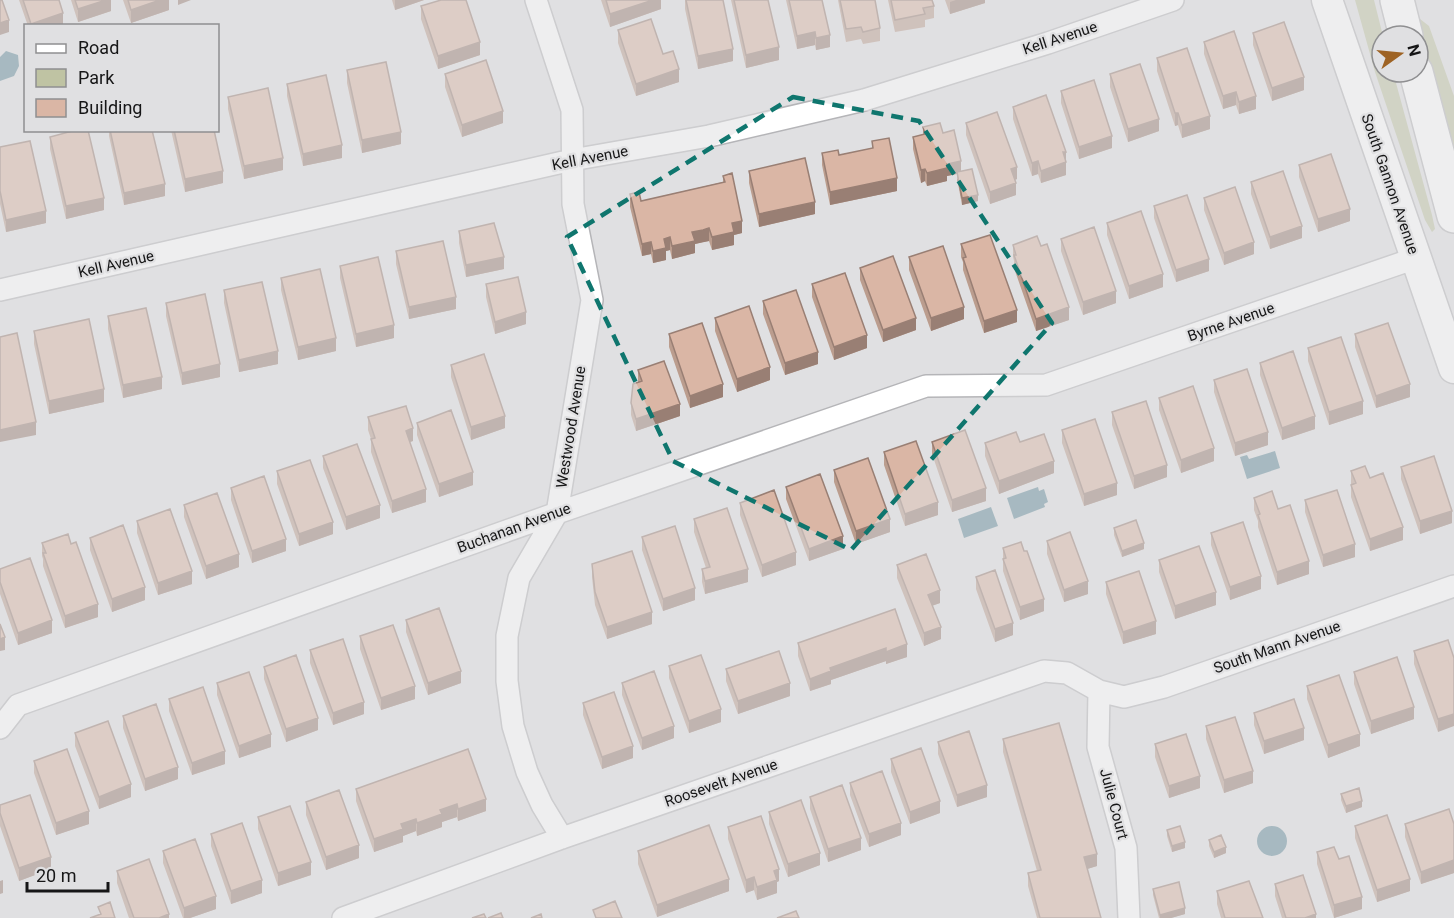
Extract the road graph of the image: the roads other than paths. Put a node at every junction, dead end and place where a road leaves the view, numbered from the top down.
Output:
1 (536, 0) edge
2 (1173, 0) edge
3 (1327, 0) edge
4 (1396, 0) edge
5 (1403, 24) edge
6 (1419, 84) edge
7 (572, 160) junction
8 (1454, 216) edge
9 (1416, 258) junction
10 (0, 290) edge
11 (1454, 368) edge
12 (1046, 386) joint
13 (557, 513) junction
14 (1454, 586) edge
15 (1099, 691) junction
16 (0, 728) edge
17 (562, 838) junction
18 (344, 918) edge
19 (1129, 918) edge

1 - 7 street, Westwood Avenue
2 - 7 street, Kell Avenue
3 - 9 main road, South Gannon Avenue
4 - 5 highway
6 - 8 highway
7 - 10 street, Kell Avenue
7 - 13 street, Westwood Avenue
9 - 11 main road, South Gannon Avenue
9 - 12 street, Byrne Avenue
12 - 13 street, Buchanan Avenue
13 - 16 street, Buchanan Avenue
13 - 17 street, Westwood Avenue
14 - 15 street, South Mann Avenue
15 - 17 street, Roosevelt Avenue
15 - 19 street, Julie Court
17 - 18 street, Roosevelt Avenue

